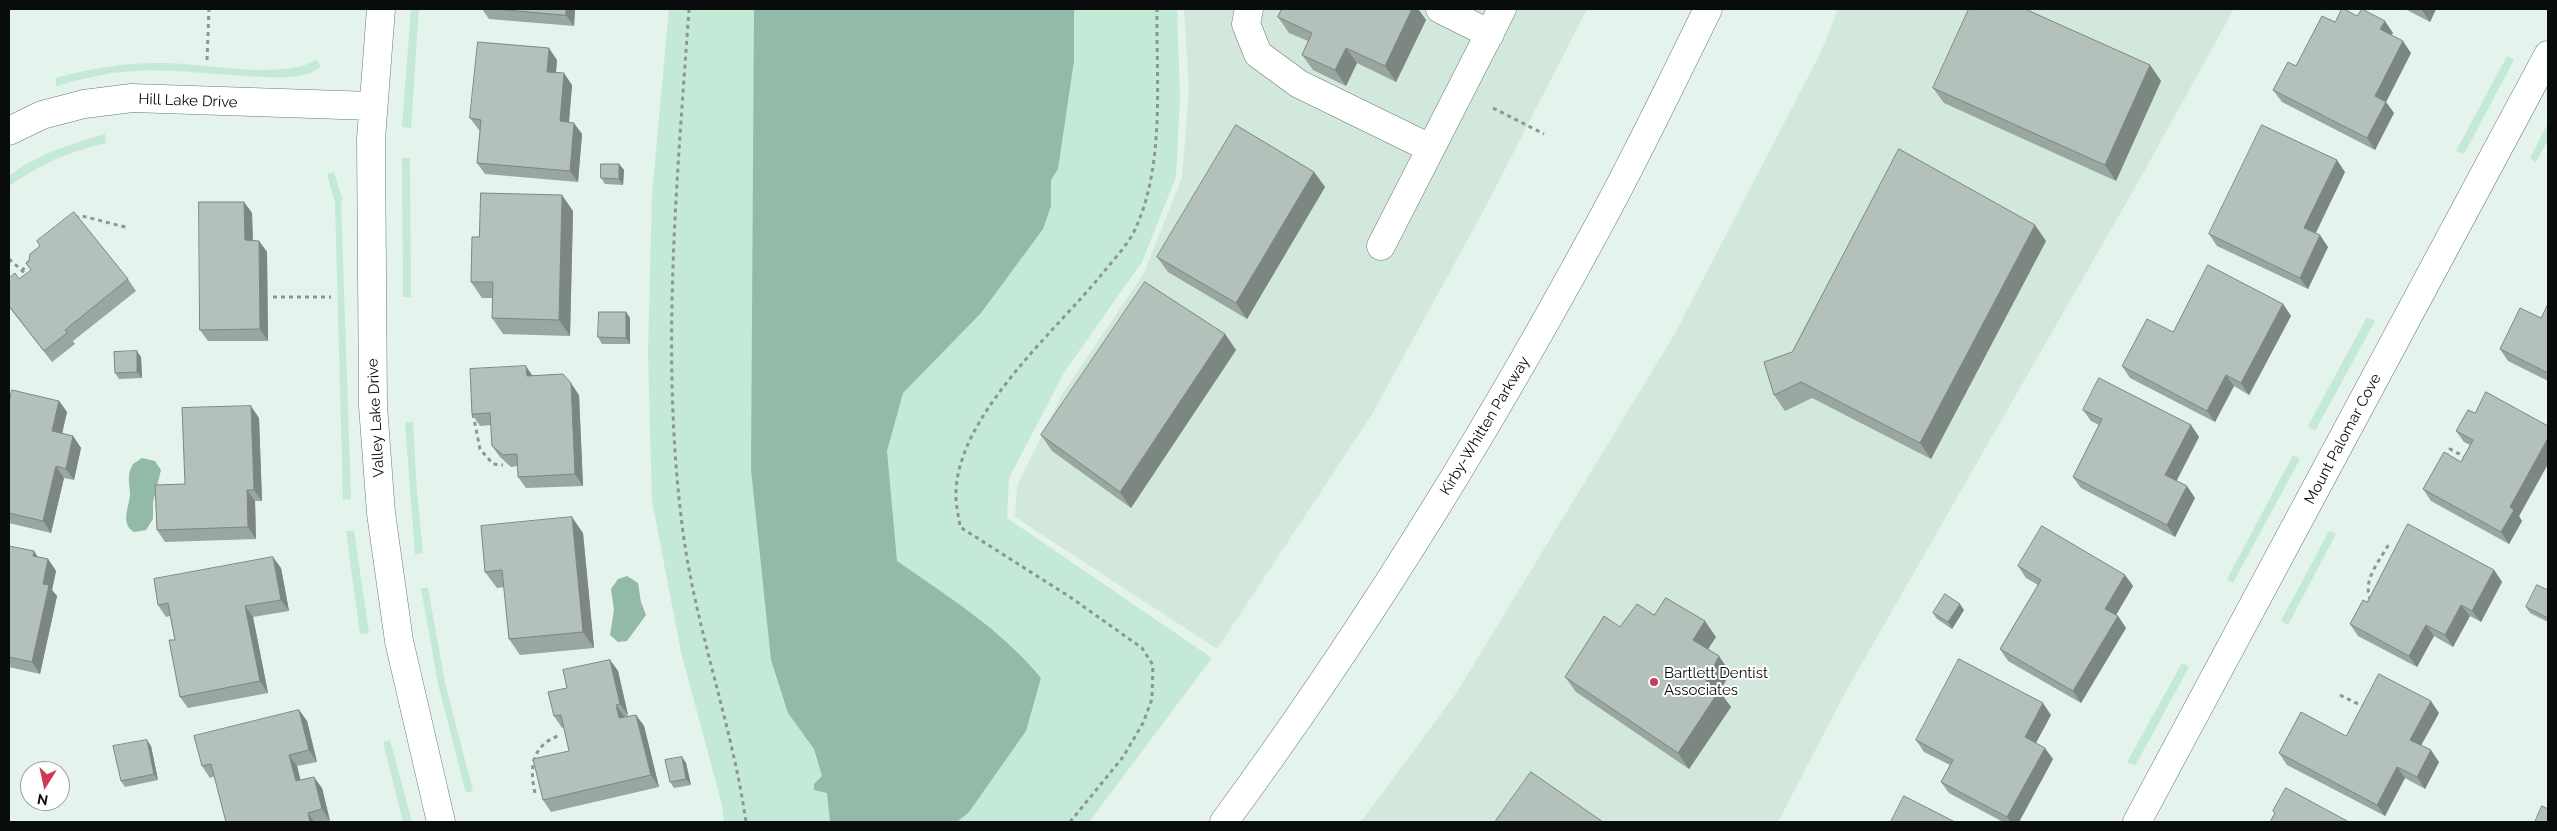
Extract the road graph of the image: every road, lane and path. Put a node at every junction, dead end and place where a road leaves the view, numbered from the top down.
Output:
1 (209, 9) edge
2 (381, 9) edge
3 (689, 9) edge
4 (1157, 9) edge
5 (1249, 9) edge
6 (1440, 9) edge
7 (1502, 9) edge
8 (1708, 9) edge
9 (1490, 34) junction
10 (2548, 55) edge
11 (208, 60) dead end
12 (372, 106) junction
13 (1492, 108) dead end
14 (9, 131) edge
15 (1544, 134) dead end
16 (1430, 148) junction
17 (69, 221) edge
18 (128, 228) dead end
19 (1381, 246) dead end
20 (36, 252) edge
21 (9, 259) edge
22 (22, 271) junction
23 (32, 279) edge
24 (273, 297) dead end
25 (331, 297) dead end
26 (473, 412) edge
27 (2470, 460) edge
28 (2442, 463) edge
29 (503, 465) edge
30 (2389, 544) dead end
31 (2376, 603) edge
32 (2340, 695) dead end
33 (2367, 708) edge
34 (561, 735) edge
35 (535, 793) edge
36 (441, 822) edge
37 (746, 822) edge
38 (1070, 822) edge
39 (1224, 822) edge
40 (2137, 822) edge

1 - 11 path
2 - 12 street, Valley Lake Drive
3 - 37 path
4 - 38 path
5 - 16 street
6 - 9 street
7 - 9 street
8 - 39 street, Kirby-Whitten Parkway
9 - 16 street
10 - 40 street, Mount Palomar Cove
12 - 14 street, Hill Lake Drive
12 - 36 street, Valley Lake Drive
13 - 15 path
16 - 19 street
17 - 18 path
20 - 22 path
21 - 22 path
22 - 23 path
24 - 25 path
26 - 29 path
27 - 28 path
30 - 31 path
32 - 33 path
34 - 35 path

